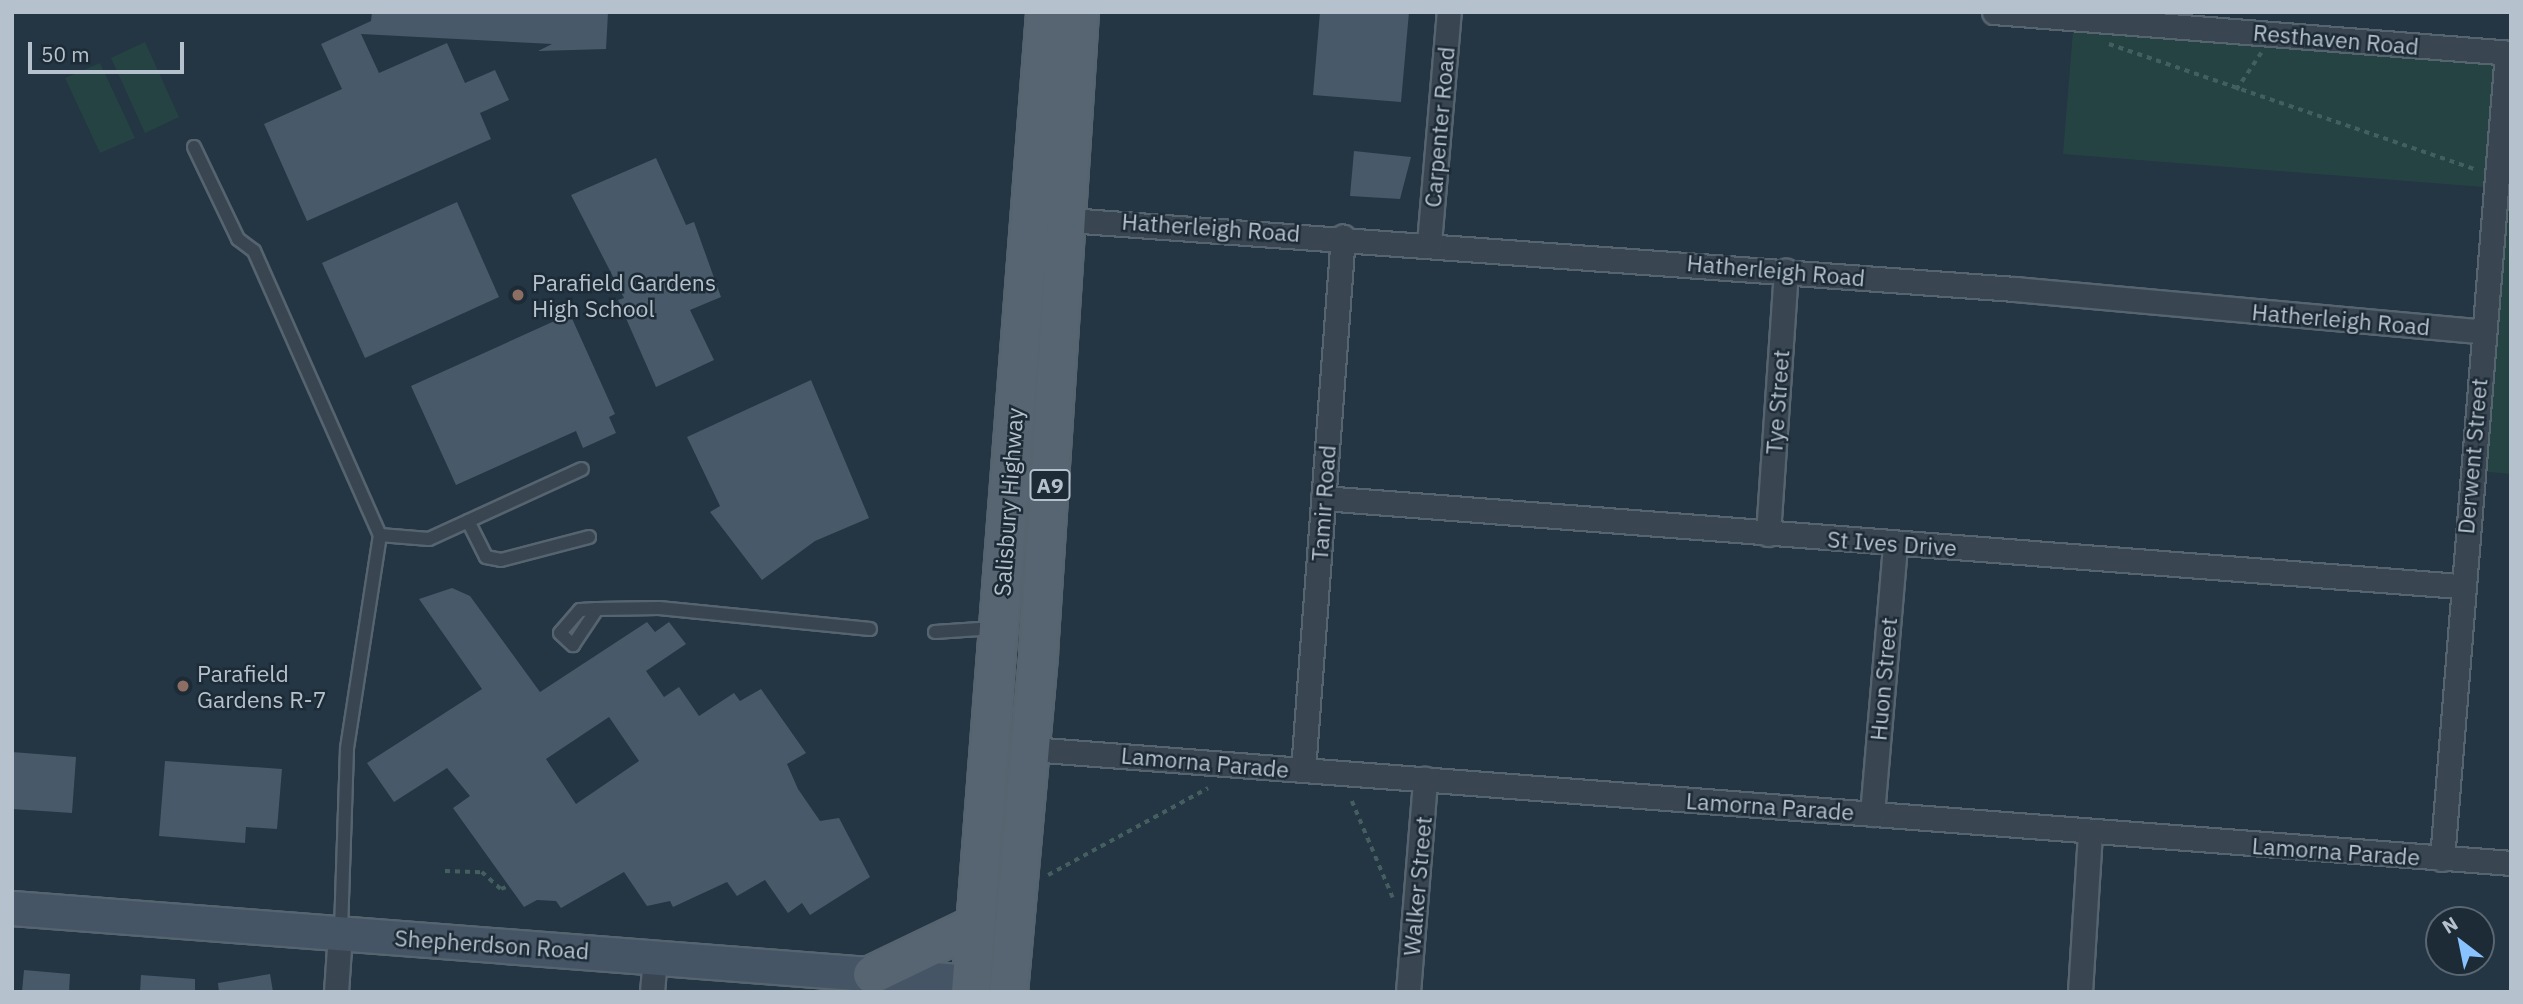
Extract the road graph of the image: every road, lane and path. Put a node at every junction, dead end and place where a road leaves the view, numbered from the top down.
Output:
1 (1045, 12) edge
2 (1079, 12) edge
3 (1449, 12) edge
4 (1994, 12) edge
5 (2237, 22) edge
6 (2103, 42) dead end
7 (2276, 52) dead end
8 (2509, 53) edge
9 (2236, 90) junction
10 (194, 148) dead end
11 (2477, 171) dead end
12 (1030, 218) junction
13 (1068, 220) junction
14 (1343, 236) junction
15 (1429, 243) junction
16 (1786, 271) junction
17 (2483, 332) junction
18 (582, 470) dead end
19 (1323, 498) junction
20 (468, 522) junction
21 (1768, 534) junction
22 (380, 536) junction
23 (589, 537) dead end
24 (1895, 543) junction
25 (2460, 586) junction
26 (597, 609) dead end
27 (998, 628) junction
28 (870, 629) dead end
29 (935, 632) dead end
30 (1030, 749) junction
31 (1303, 770) junction
32 (1425, 779) junction
33 (1208, 788) dead end
34 (1352, 800) dead end
35 (1872, 814) junction
36 (2090, 832) junction
37 (2442, 859) junction
38 (2511, 863) edge
39 (445, 871) dead end
40 (1043, 878) dead end
41 (509, 886) dead end
42 (1397, 907) dead end
43 (12, 908) edge
44 (976, 924) junction
45 (341, 933) junction
46 (655, 957) junction
47 (872, 983) edge
48 (962, 986) edge
49 (1008, 988) edge
50 (336, 992) edge
51 (652, 992) edge
52 (1408, 992) edge
53 (2080, 992) edge

1 - 12 main road, Salisbury Highway / A9
2 - 13 main road, Salisbury Highway / A9
3 - 15 street, Carpenter Road
4 - 5 street, Resthaven Road
5 - 8 street, Resthaven Road
6 - 9 path
7 - 9 path
8 - 17 street, Derwent Street
9 - 11 path
10 - 22 lane
12 - 13 main road
12 - 27 main road, Salisbury Highway / A9
13 - 14 street, Hatherleigh Road
13 - 30 main road, Salisbury Highway / A9
14 - 15 street, Hatherleigh Road
14 - 19 street, Tamir Road
15 - 16 street, Hatherleigh Road
16 - 17 street, Hatherleigh Road
16 - 21 street, Tye Street
17 - 25 street, Derwent Street
18 - 20 lane
19 - 21 street, St Ives Drive
19 - 31 street, Tamir Road
20 - 22 lane
20 - 23 lane
21 - 24 street, St Ives Drive
22 - 45 lane
24 - 25 street, St Ives Drive
24 - 35 street, Huon Street
25 - 37 street, Derwent Street
26 - 28 lane
27 - 29 lane
27 - 44 main road, Salisbury Highway / A9
30 - 31 street, Lamorna Parade
30 - 49 main road, Salisbury Highway / A9
31 - 32 street, Lamorna Parade
32 - 35 street, Lamorna Parade
32 - 52 street, Walker Street
33 - 40 path
34 - 42 path
35 - 36 street, Lamorna Parade
36 - 37 street, Lamorna Parade
36 - 53 street
37 - 38 street, Lamorna Parade
39 - 41 path
43 - 45 street, Shepherdson Road
44 - 47 main road
44 - 48 main road, Salisbury Highway / A9
45 - 46 street, Shepherdson Road
45 - 50 street
46 - 47 street, Shepherdson Road
46 - 51 street
47 - 48 street, Shepherdson Road
48 - 49 main road

